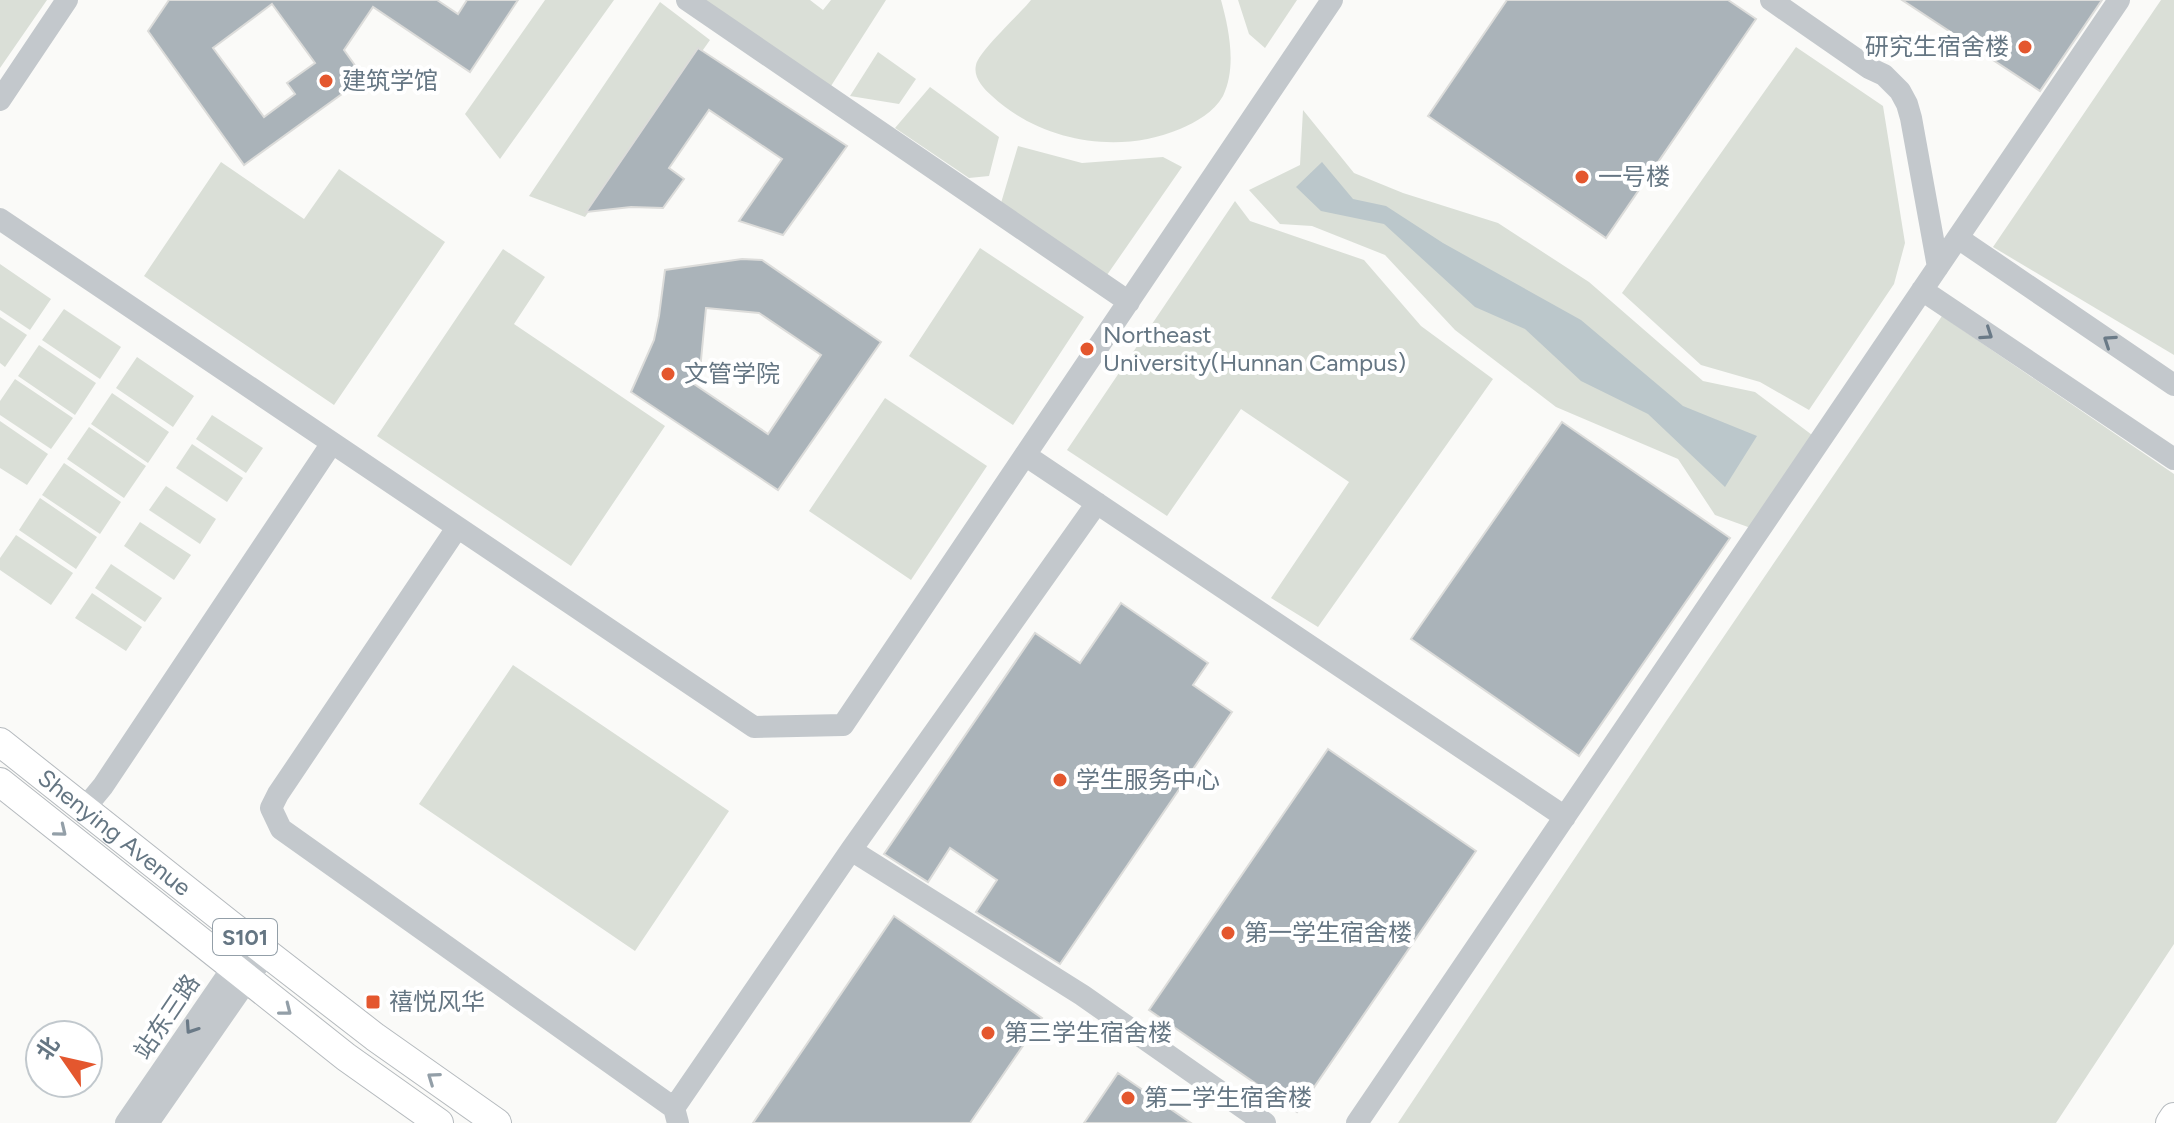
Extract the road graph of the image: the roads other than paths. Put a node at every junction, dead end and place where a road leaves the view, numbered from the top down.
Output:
1 (67, 0) edge
2 (687, 0) edge
3 (1332, 0) edge
4 (1771, 0) edge
5 (2119, 0) edge
6 (0, 100) edge
7 (0, 219) edge
8 (1958, 238) junction
9 (1938, 267) junction
10 (1922, 290) junction
11 (1129, 302) junction
12 (2174, 385) edge
13 (332, 443) junction
14 (1025, 455) junction
15 (2174, 459) edge
16 (1097, 503) junction
17 (457, 528) junction
18 (0, 742) edge
19 (0, 782) edge
20 (84, 809) junction
21 (1565, 817) junction
22 (851, 850) junction
23 (258, 947) junction
24 (239, 974) junction
25 (676, 1115) edge
26 (2174, 1117) edge
27 (126, 1123) edge
28 (148, 1123) edge
29 (439, 1123) edge
30 (497, 1123) edge
31 (1265, 1123) edge
32 (1357, 1123) edge
33 (2170, 1123) edge

1 - 6 street
2 - 11 street
3 - 11 street
4 - 9 street
5 - 8 street
7 - 13 street
8 - 9 street
12 -> 8 street
9 - 10 street
10 -> 15 street
10 - 21 street
11 - 14 street
13 - 17 street
13 - 20 street
14 - 16 street
14 - 17 street
16 - 21 street
16 - 22 street
17 - 25 street
18 - 20 main road, Shenying Avenue / S101
19 -> 24 main road, Shenying Avenue / S101
20 - 23 main road, Shenying Avenue / S101
21 - 32 street
22 - 25 street
22 - 31 street
23 - 24 street, 站东三路
30 -> 23 main road, Shenying Avenue / S101
24 -> 27 street, 站东三路
24 - 28 street, 站东三路
24 -> 29 main road, Shenying Avenue / S101
26 - 33 main road

